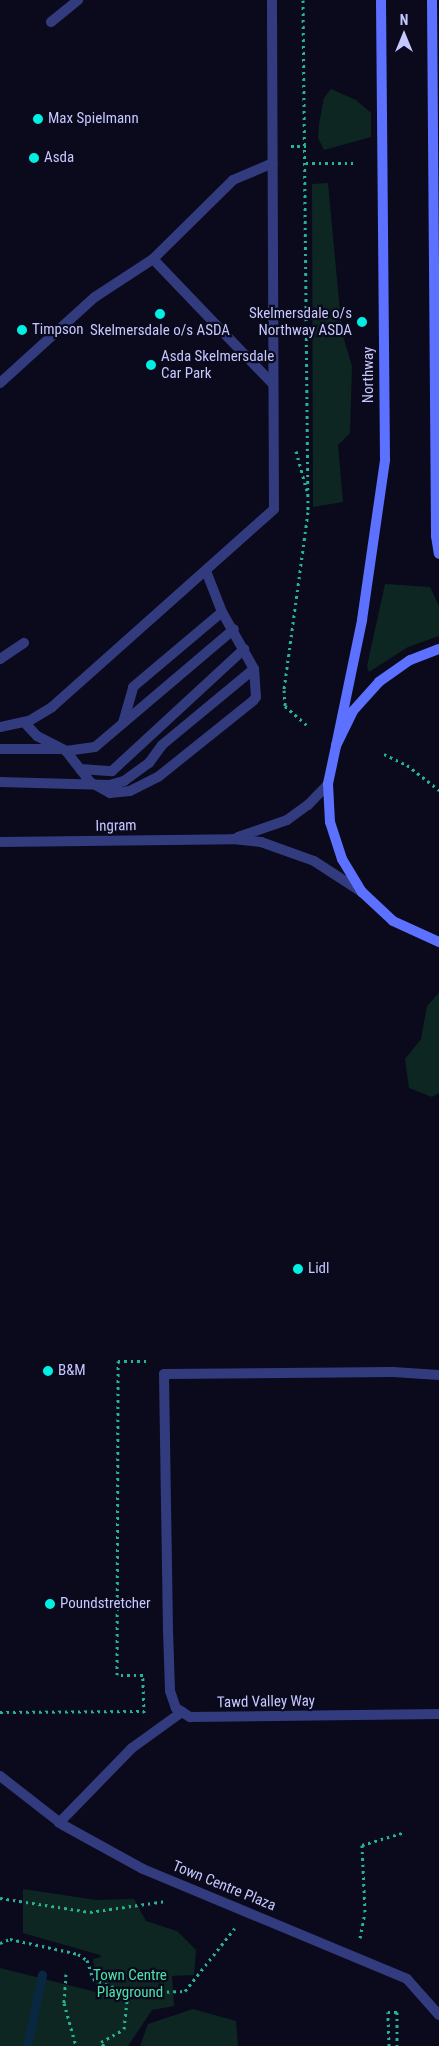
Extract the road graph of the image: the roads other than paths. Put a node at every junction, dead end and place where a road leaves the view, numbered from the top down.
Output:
1 (78, 0) edge
2 (272, 0) edge
3 (381, 0) edge
4 (432, 0) edge
5 (51, 22) dead end
6 (273, 163) junction
7 (153, 259) junction
8 (0, 383) edge
9 (272, 383) junction
10 (439, 554) edge
11 (206, 571) junction
12 (222, 612) junction
13 (234, 629) junction
14 (24, 644) dead end
15 (244, 649) junction
16 (439, 649) edge
17 (0, 659) edge
18 (254, 670) junction
19 (24, 722) junction
20 (123, 724) junction
21 (0, 727) edge
22 (336, 746) junction
23 (0, 749) edge
24 (65, 750) junction
25 (80, 769) junction
26 (0, 782) edge
27 (90, 782) junction
28 (328, 784) junction
29 (233, 839) junction
30 (0, 842) edge
31 (362, 892) junction
32 (439, 942) edge
33 (439, 1375) edge
34 (182, 1712) junction
35 (439, 1714) edge
36 (0, 1776) edge
37 (59, 1822) junction
38 (439, 2015) edge

1 - 5 street
2 - 6 street
3 - 22 street, Northway
4 - 10 street
6 - 7 street
6 - 9 street
7 - 8 street
7 - 9 street
9 - 11 street
11 - 12 street
11 - 19 street
12 - 13 street
12 - 20 street
13 - 15 street
13 - 20 street
14 - 17 street
15 - 18 street
15 - 25 street
16 - 22 street
18 - 27 street
18 - 27 street
19 - 21 street
19 - 24 street
20 - 24 street
22 - 28 street
23 - 24 street
24 - 25 street
25 - 27 street
26 - 27 street
28 - 29 street, Ingram
28 - 31 street
29 - 30 street, Ingram
29 - 31 street, Ingram
31 - 32 street
33 - 34 street
34 - 35 street, Tawd Valley Way
34 - 37 street
36 - 37 street, Town Centre Plaza
37 - 38 street, Town Centre Plaza

